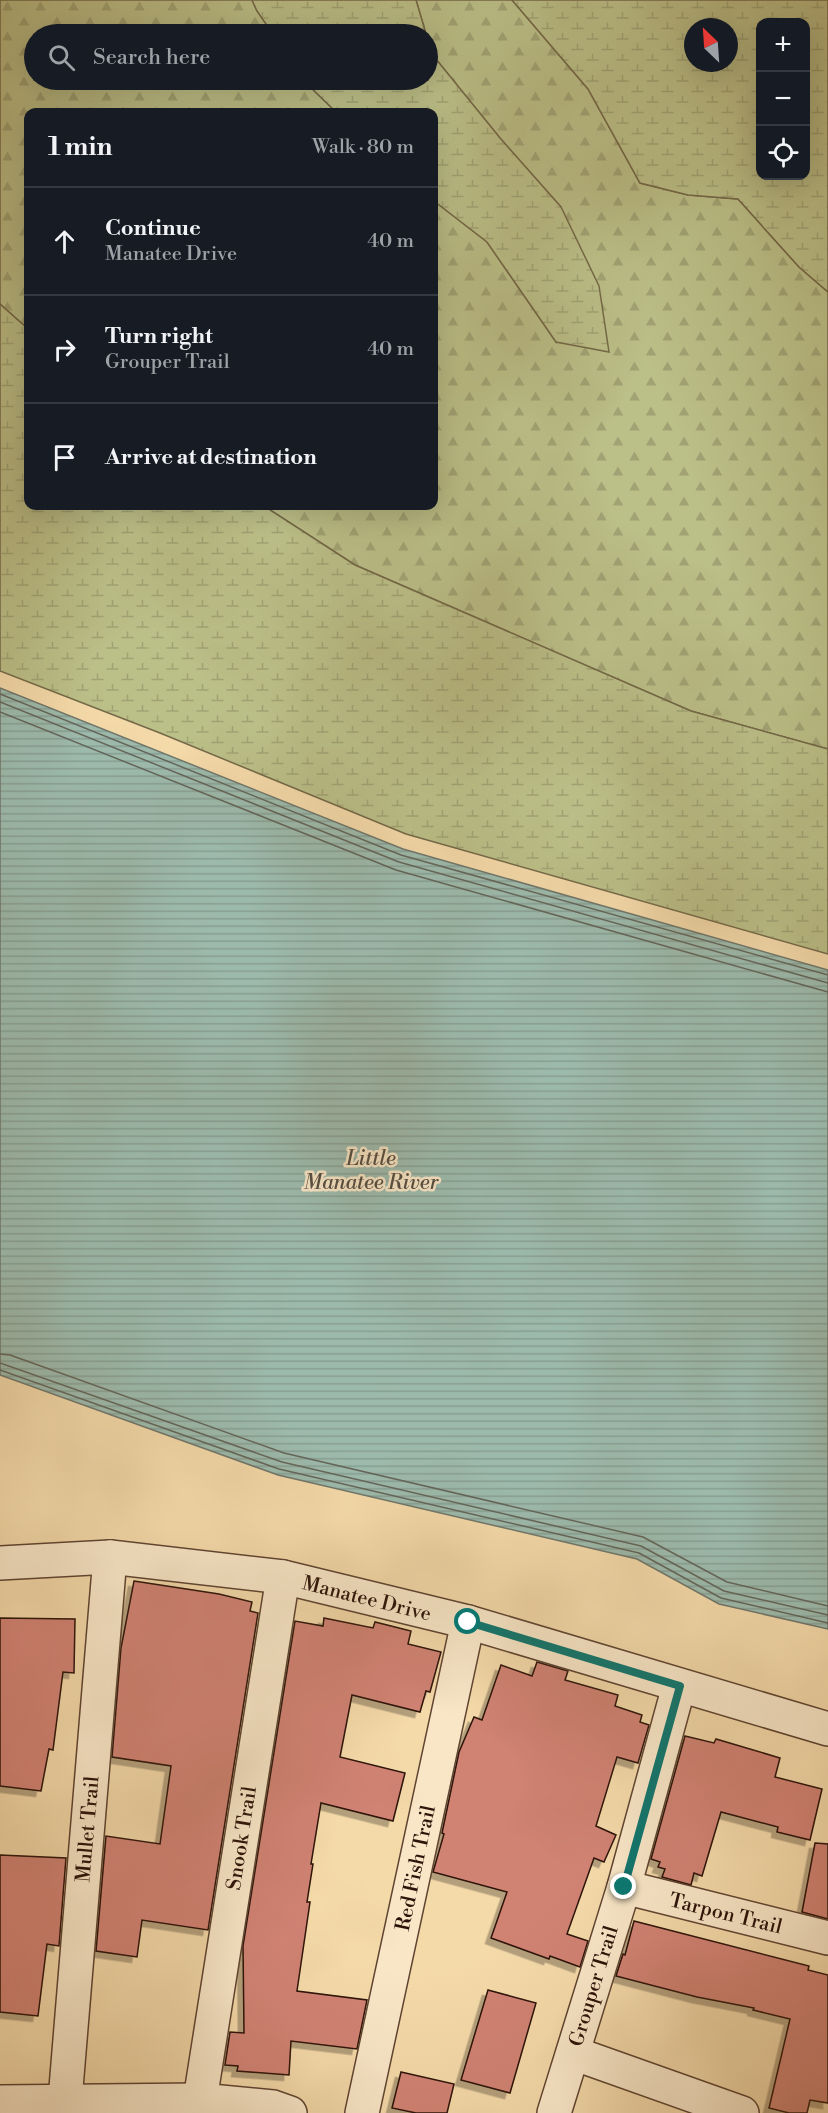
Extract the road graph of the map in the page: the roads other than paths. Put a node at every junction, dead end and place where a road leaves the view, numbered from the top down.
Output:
1 (110, 1557) junction
2 (0, 1563) edge
3 (283, 1577) junction
4 (468, 1622) junction
5 (680, 1686) junction
6 (828, 1729) edge
7 (624, 1887) junction
8 (828, 1938) edge
9 (573, 2053) junction
10 (65, 2100) junction
11 (200, 2100) junction
12 (0, 2102) edge
13 (290, 2113) edge
14 (362, 2113) edge
15 (554, 2113) edge
16 (742, 2113) edge

1 - 2 street, Manatee Drive
1 - 3 street, Manatee Drive
1 - 10 street, Mullet Trail
3 - 4 street, Manatee Drive
3 - 11 street, Snook Trail
4 - 5 street, Manatee Drive
4 - 14 street, Red Fish Trail
5 - 6 street, Manatee Drive
5 - 7 street, Grouper Trail
7 - 8 street, Tarpon Trail
7 - 9 street, Grouper Trail
9 - 15 street, Grouper Trail
9 - 16 street
10 - 11 street
10 - 12 street
11 - 13 street

